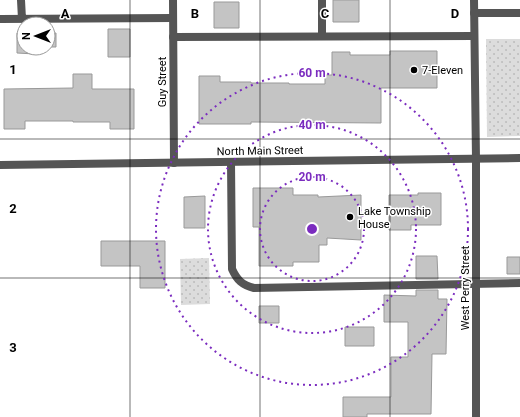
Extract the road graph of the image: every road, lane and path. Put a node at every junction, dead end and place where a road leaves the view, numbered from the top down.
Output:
1 (22, 0) edge
2 (173, 0) edge
3 (322, 0) edge
4 (474, 0) edge
5 (520, 13) edge
6 (474, 14) junction
7 (22, 16) edge
8 (173, 18) junction
9 (0, 19) edge
10 (16, 19) edge
11 (56, 19) edge
12 (322, 36) junction
13 (474, 36) junction
14 (173, 37) junction
15 (520, 158) edge
16 (476, 159) junction
17 (232, 162) junction
18 (174, 163) junction
19 (0, 165) edge
20 (520, 283) edge
21 (476, 284) junction
22 (476, 417) edge

1 - 7 street
2 - 8 street, Guy Street
3 - 12 street
4 - 6 street, West Perry Street
5 - 6 street
6 - 13 street, West Perry Street
8 - 11 street
8 - 14 street, Guy Street
9 - 10 street
12 - 13 street
12 - 14 street
13 - 16 street, West Perry Street
14 - 18 street, Guy Street
15 - 16 street, North Main Street
16 - 17 street, North Main Street
16 - 21 street, West Perry Street
17 - 18 street, North Main Street
17 - 21 street
18 - 19 street, North Main Street
20 - 21 street
21 - 22 street, West Perry Street

